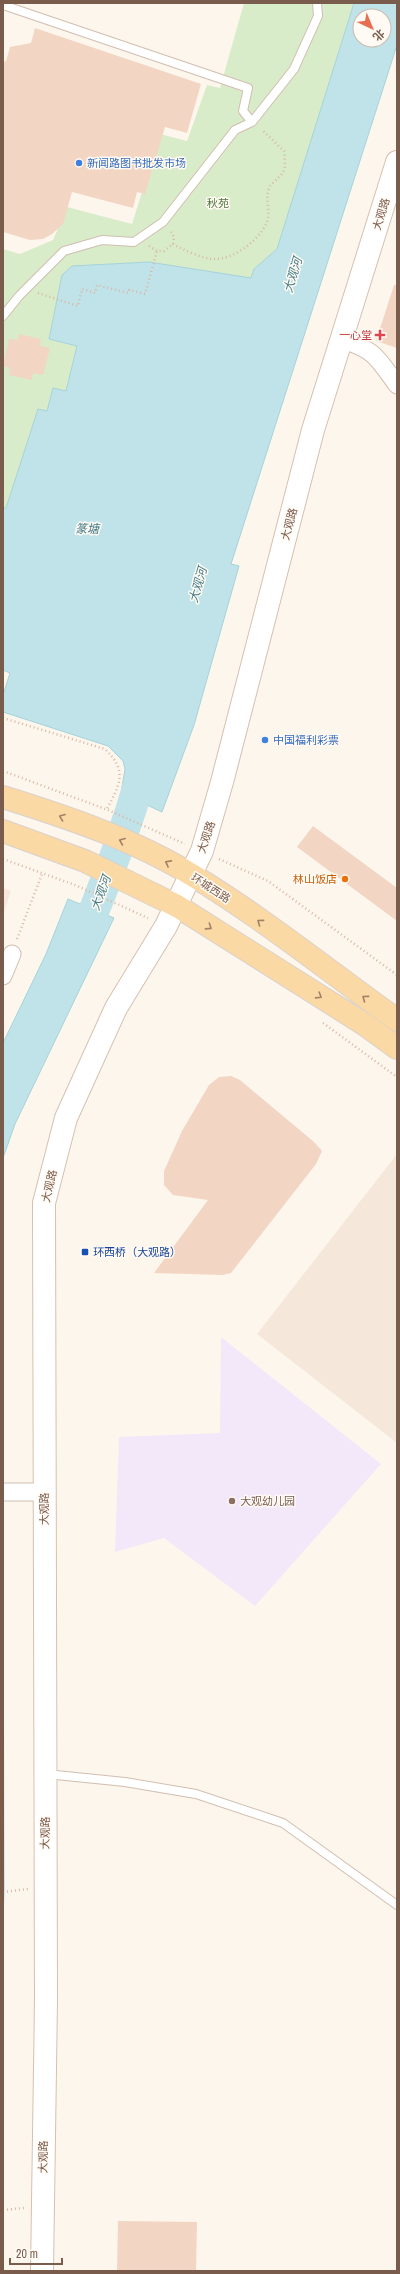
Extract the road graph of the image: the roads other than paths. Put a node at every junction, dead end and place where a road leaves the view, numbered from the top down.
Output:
1 (317, 3) edge
2 (3, 5) edge
3 (252, 122) junction
4 (397, 162) edge
5 (3, 316) edge
6 (341, 339) junction
7 (397, 385) edge
8 (3, 797) edge
9 (3, 831) edge
10 (192, 875) junction
11 (176, 906) junction
12 (12, 954) road end
13 (3, 976) edge
14 (397, 1020) edge
15 (397, 1048) edge
16 (3, 1492) edge
17 (44, 1492) junction
18 (45, 1774) junction
19 (397, 1905) edge
20 (42, 2271) edge

1 - 3 lane
2 - 3 lane
3 - 5 lane
4 - 6 main road, 大观路
6 - 7 street
6 - 10 main road, 大观路
10 -> 8 main road, 环城西路
9 - 11 main road
10 - 11 main road, 大观路
14 -> 10 main road, 环城西路
11 -> 15 main road
11 - 17 main road, 大观路
12 - 13 street
16 - 17 street
17 - 18 main road, 大观路
18 - 19 lane
18 - 20 main road, 大观路

